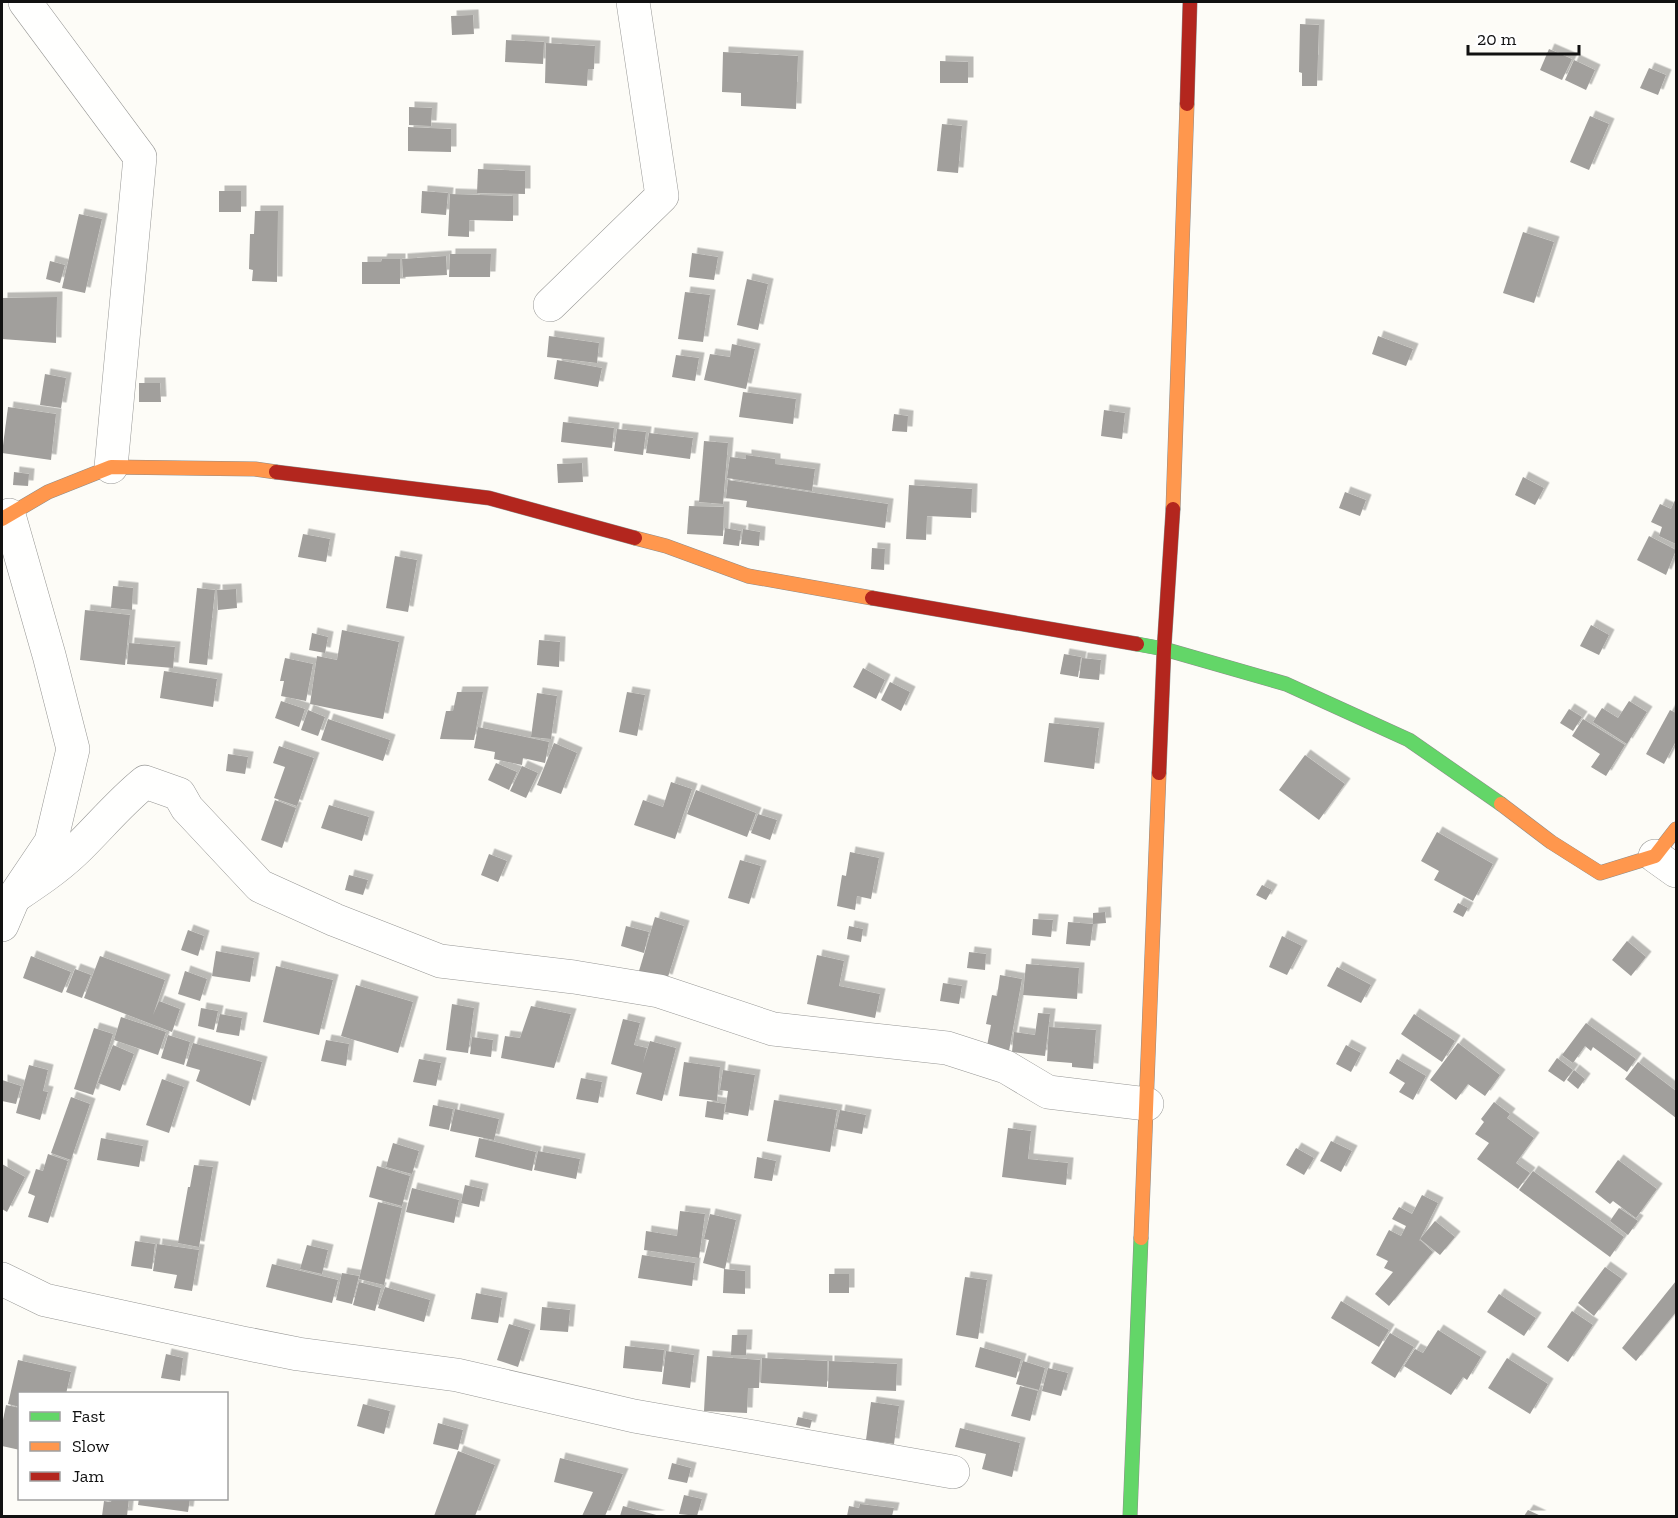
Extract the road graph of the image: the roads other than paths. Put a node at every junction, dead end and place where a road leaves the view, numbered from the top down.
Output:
1 (25, 2) edge
2 (633, 2) edge
3 (1190, 2) edge
4 (550, 305) dead end
5 (111, 467) junction
6 (5, 517) edge
7 (1164, 649) junction
8 (1677, 829) edge
9 (1666, 863) edge
10 (8, 911) edge
11 (1147, 1104) junction
12 (2, 1279) edge
13 (953, 1472) dead end
14 (1130, 1516) edge

1 - 5 street
2 - 4 street
3 - 7 street
5 - 6 street
5 - 7 street
6 - 10 street
7 - 9 street
7 - 11 street
8 - 9 street
10 - 11 street
11 - 14 street
12 - 13 street

